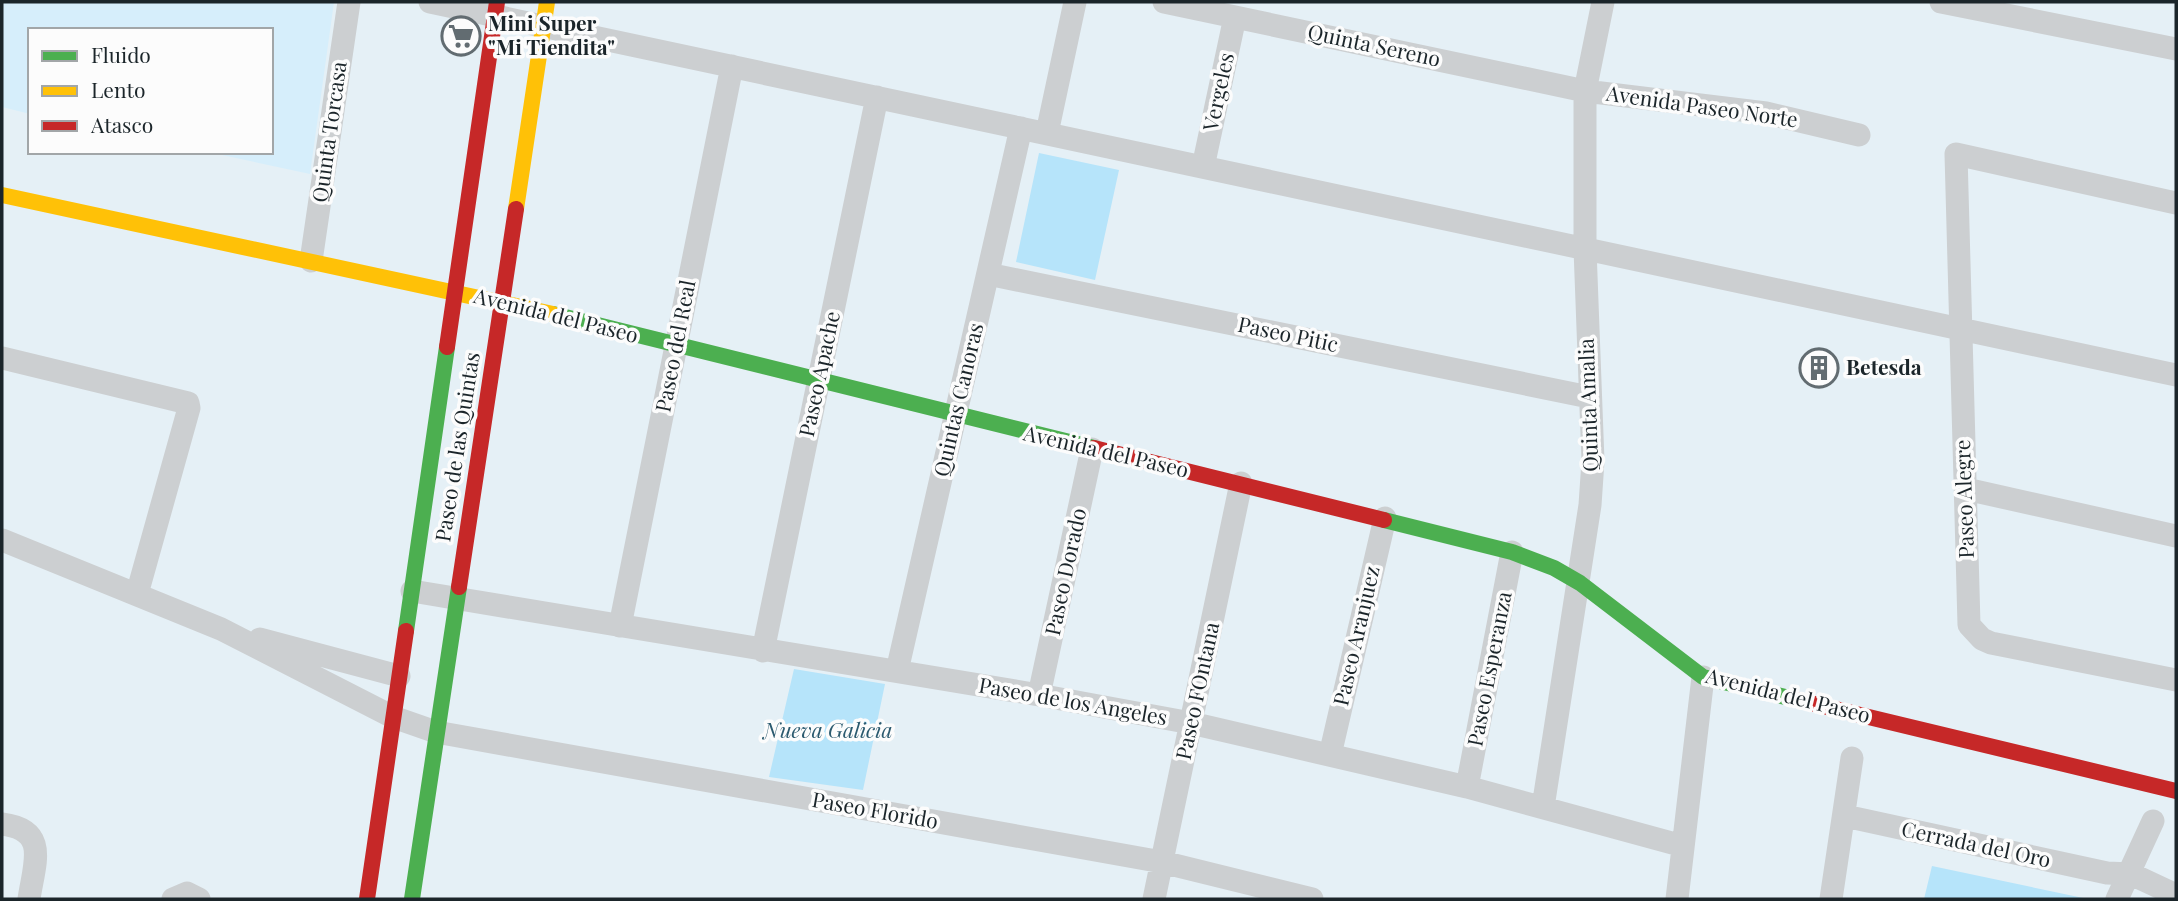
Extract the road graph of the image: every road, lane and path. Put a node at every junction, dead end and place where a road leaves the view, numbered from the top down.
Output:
1 (349, 2) edge
2 (430, 2) edge
3 (547, 2) edge
4 (1074, 2) edge
5 (1164, 2) edge
6 (1603, 2) edge
7 (1941, 2) edge
8 (496, 9) edge
9 (1235, 17) junction
10 (543, 26) junction
11 (2176, 49) edge
12 (732, 66) junction
13 (1586, 91) junction
14 (877, 97) junction
15 (1021, 128) junction
16 (1046, 134) junction
17 (1859, 135) dead end
18 (1203, 167) junction
19 (2, 195) edge
20 (2176, 203) edge
21 (1585, 249) junction
22 (311, 261) junction
23 (988, 274) junction
24 (456, 292) junction
25 (502, 302) junction
26 (1959, 328) junction
27 (676, 346) junction
28 (2, 358) edge
29 (2176, 375) edge
30 (819, 381) junction
31 (1589, 397) junction
32 (956, 415) junction
33 (1092, 449) junction
34 (1241, 483) junction
35 (1966, 489) junction
36 (1385, 518) junction
37 (2176, 536) edge
38 (2, 540) edge
39 (1513, 552) junction
40 (1580, 583) junction
41 (412, 591) junction
42 (137, 594) junction
43 (455, 597) junction
44 (620, 626) junction
45 (221, 629) junction
46 (763, 651) junction
47 (897, 671) junction
48 (399, 676) junction
49 (1703, 677) junction
50 (2176, 680) edge
51 (1039, 695) junction
52 (393, 717) junction
53 (1191, 723) junction
54 (436, 732) junction
55 (1330, 755) junction
56 (1852, 758) dead end
57 (1467, 787) junction
58 (2176, 791) edge
59 (1543, 807) junction
60 (1845, 816) junction
61 (2153, 821) dead end
62 (2, 824) edge
63 (1683, 846) junction
64 (1162, 862) junction
65 (2129, 891) edge
66 (2176, 895) edge
67 (29, 899) edge
68 (173, 899) edge
69 (199, 899) edge
70 (367, 899) edge
71 (412, 899) edge
72 (1154, 899) edge
73 (1312, 899) edge
74 (1677, 899) edge
75 (1831, 899) edge

1 - 22 street, Quinta Torcasa
2 - 8 street
3 - 10 street, Paseo de las Quintas
4 - 16 street
5 - 9 street, Quinta Sereno
6 - 13 street, Quinta Amalia
7 - 11 street
8 - 10 street
8 - 24 street, Paseo de las Quintas
9 - 13 street, Quinta Sereno
9 - 18 street, Vergeles
10 - 12 street
10 - 25 street, Paseo de las Quintas
12 - 14 street
12 - 27 street, Paseo del Real
13 - 17 street, Avenida Paseo Norte
13 - 21 street, Quinta Amalia
14 - 15 street
14 - 30 street, Paseo Apache
15 - 16 street
15 - 23 street, Quintas Canoras
16 - 18 street
18 - 21 street
19 - 22 street, Avenida del Paseo
20 - 26 street, Paseo Alegre
21 - 26 street
21 - 31 street, Quinta Amalia
22 - 24 street, Avenida del Paseo
23 - 31 street, Paseo Pitic
23 - 32 street, Quintas Canoras
24 - 25 street, Avenida del Paseo
24 - 41 street, Paseo de las Quintas
25 - 27 street, Avenida del Paseo
25 - 43 street, Paseo de las Quintas
26 - 29 street
26 - 35 street, Paseo Alegre
27 - 30 street, Avenida del Paseo
27 - 44 street, Paseo del Real
28 - 42 street
30 - 32 street, Avenida del Paseo
30 - 46 street, Paseo Apache
31 - 40 street, Quinta Amalia
32 - 33 street, Avenida del Paseo
32 - 47 street, Quintas Canoras
33 - 34 street, Avenida del Paseo
33 - 51 street, Paseo Dorado
34 - 36 street, Avenida del Paseo
34 - 53 street, Paseo FOntana
35 - 37 street
35 - 50 street, Paseo Alegre
36 - 39 street, Avenida del Paseo
36 - 55 street, Paseo Aranjuez
38 - 42 street
39 - 40 street, Avenida del Paseo
39 - 57 street, Paseo Esperanza
40 - 49 street, Avenida del Paseo
40 - 59 street, Quinta Amalia
41 - 43 street, Paseo de los Angeles
41 - 48 street, Paseo de las Quintas
42 - 45 street
43 - 44 street, Paseo de los Angeles
43 - 54 street, Paseo de las Quintas
44 - 46 street, Paseo de los Angeles
45 - 48 street
45 - 52 street, Paseo Florido
46 - 47 street, Paseo de los Angeles
47 - 51 street, Paseo de los Angeles
48 - 52 street, Paseo de las Quintas
49 - 58 street, Avenida del Paseo
49 - 63 street
51 - 53 street, Paseo de los Angeles
52 - 54 street, Paseo Florido
52 - 70 street, Paseo de las Quintas
53 - 55 street, Paseo de los Angeles
53 - 64 street, Paseo FOntana
54 - 64 street, Paseo Florido
54 - 71 street, Paseo de las Quintas
55 - 57 street, Paseo de los Angeles
56 - 60 street
57 - 59 street, Paseo de los Angeles
59 - 63 street, Paseo de los Angeles
60 - 65 street, Cerrada del Oro
60 - 75 street
61 - 65 street
62 - 67 street
63 - 74 street
64 - 72 street, Paseo FOntana
64 - 73 street, Paseo Florido
65 - 66 street, Cerrada del Oro
68 - 69 street

